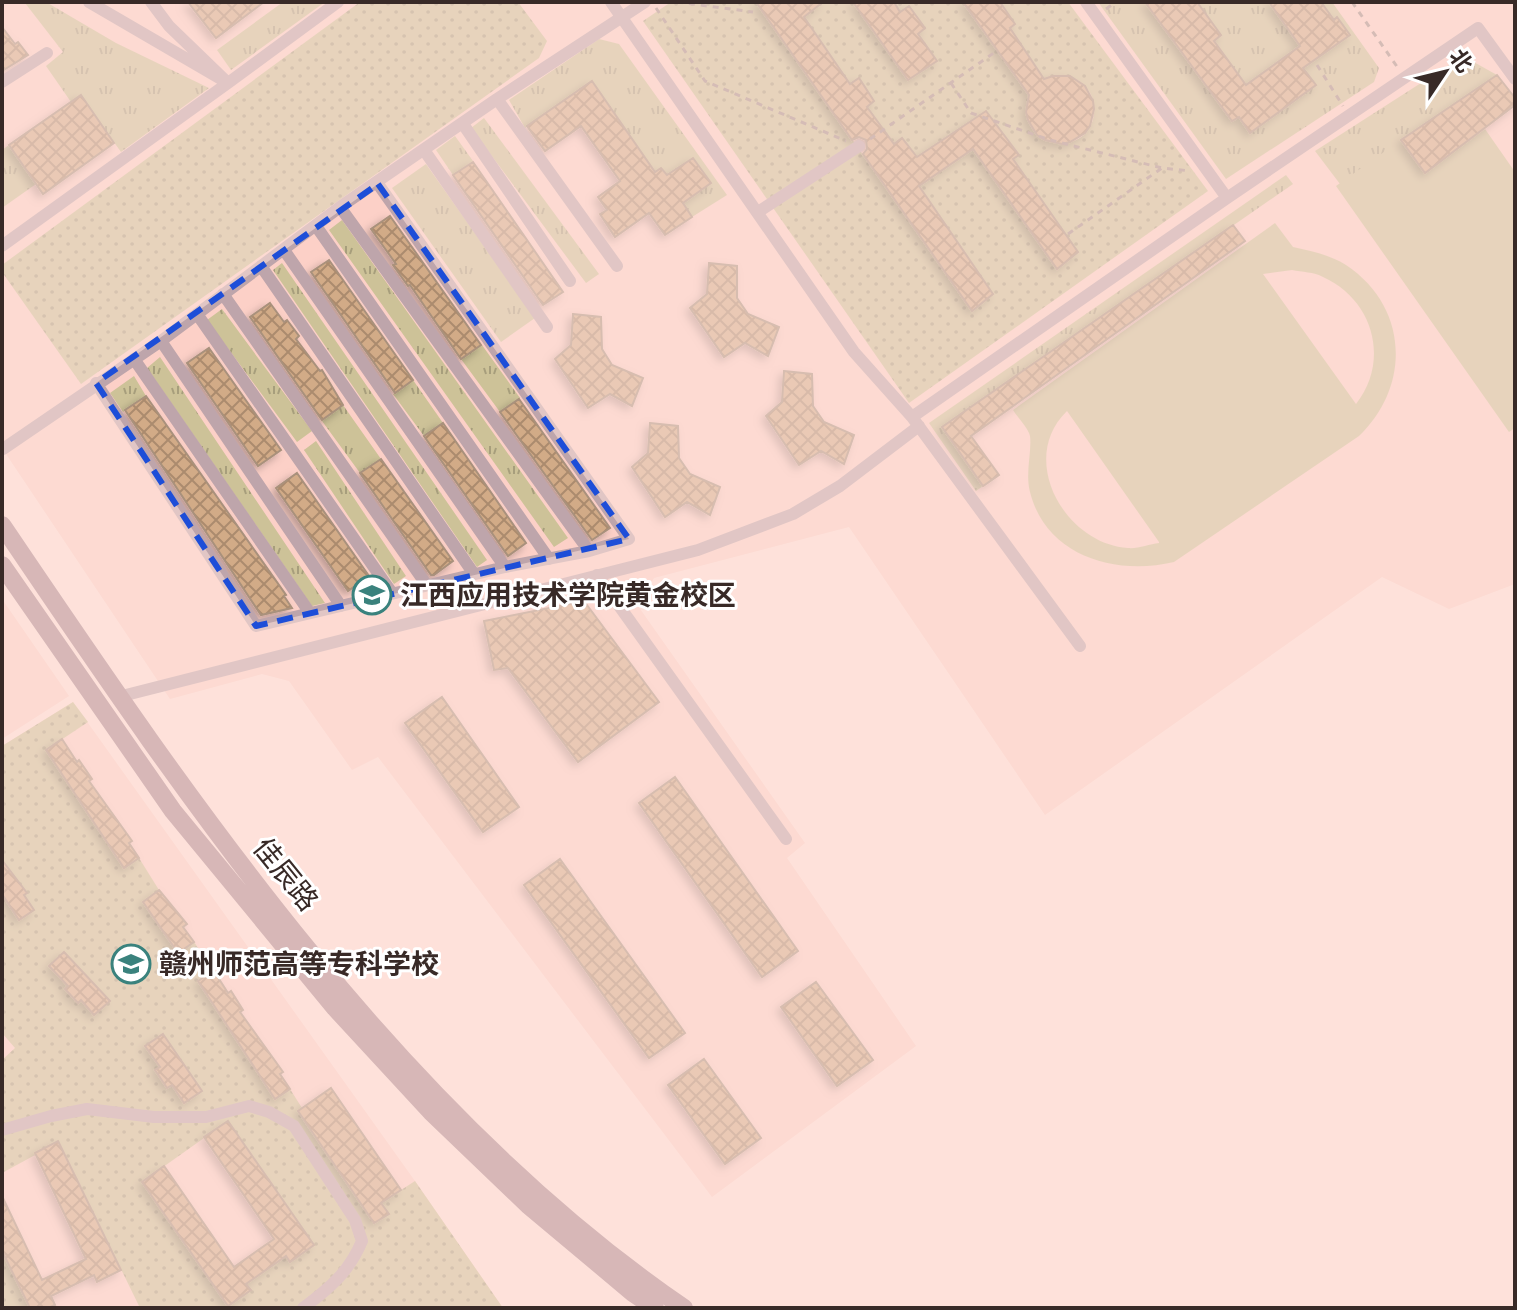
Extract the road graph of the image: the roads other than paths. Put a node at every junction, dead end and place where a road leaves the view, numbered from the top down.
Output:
1 (89, 2) edge
2 (151, 2) edge
3 (338, 2) edge
4 (611, 2) edge
5 (645, 2) edge
6 (1086, 2) edge
7 (623, 18) junction
8 (47, 53) dead end
9 (1515, 79) edge
10 (2, 82) edge
11 (228, 83) junction
12 (497, 99) junction
13 (463, 124) junction
14 (859, 146) road end
15 (424, 150) junction
16 (378, 184) junction
17 (1227, 198) junction
18 (340, 207) junction
19 (758, 212) junction
20 (316, 226) junction
21 (2, 246) edge
22 (284, 250) junction
23 (261, 266) junction
24 (617, 266) dead end
25 (570, 281) dead end
26 (223, 294) junction
27 (197, 314) junction
28 (547, 327) dead end
29 (161, 341) junction
30 (134, 359) junction
31 (96, 383) junction
32 (916, 422) junction
33 (3, 449) edge
34 (2, 525) edge
35 (589, 551) junction
36 (549, 559) junction
37 (2, 565) edge
38 (505, 567) junction
39 (474, 574) junction
40 (597, 575) junction
41 (426, 584) junction
42 (392, 593) junction
43 (341, 606) junction
44 (310, 613) junction
45 (1080, 646) dead end
46 (118, 697) junction
47 (786, 839) dead end
48 (2, 1130) edge
49 (303, 1308) edge
50 (655, 1308) edge
51 (684, 1308) edge

1 - 11 street
2 - 11 street
3 - 11 street
4 - 7 street
5 - 7 street
6 - 17 street
7 - 12 street
7 - 19 street
8 - 10 street
9 - 17 street
11 - 21 street
12 - 13 street
12 - 24 street
13 - 15 street
13 - 25 street
14 - 19 street
15 - 16 street
15 - 28 street
16 - 18 street
16 - 35 street
17 - 32 street
18 - 20 street
18 - 35 street
19 - 32 street
20 - 22 street
20 - 36 street
22 - 23 street
22 - 38 street
23 - 26 street
23 - 39 street
26 - 27 street
26 - 41 street
27 - 29 street
27 - 42 street
29 - 30 street
29 - 43 street
30 - 31 street
30 - 44 street
31 - 33 street
31 - 44 street
32 - 40 street
32 - 45 street
34 - 46 main road, 佳辰路
35 - 36 street
36 - 38 street
37 - 50 main road, 佳辰路
38 - 39 street
39 - 41 street
40 - 46 street
40 - 47 street
41 - 42 street
42 - 43 street
43 - 44 street
46 - 51 main road, 佳辰路
48 - 49 street

